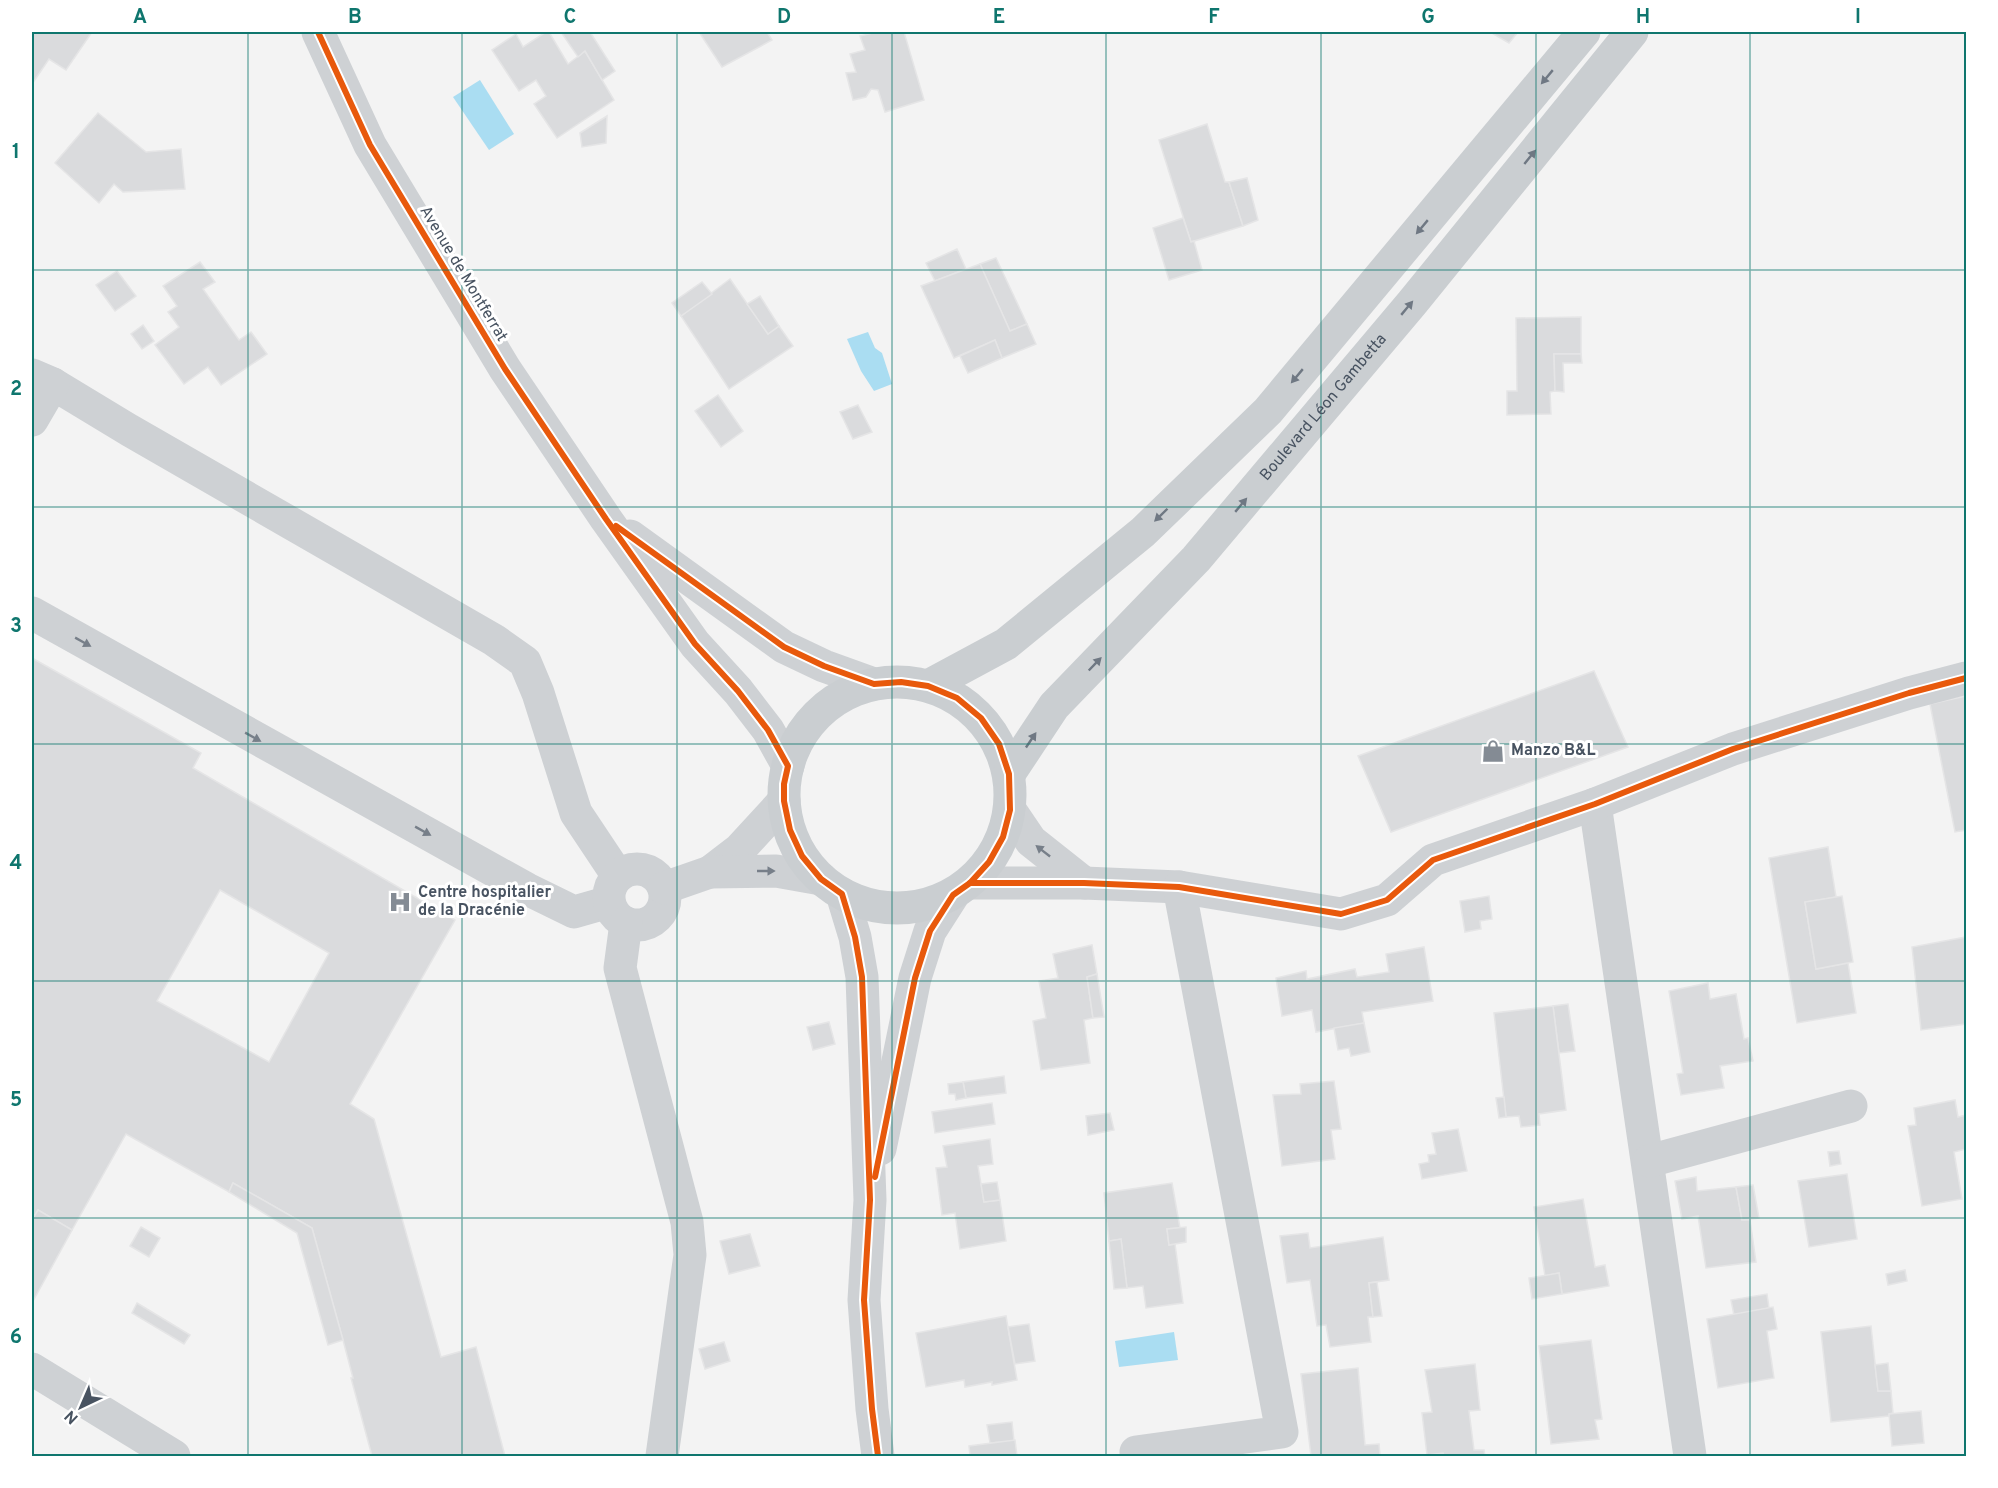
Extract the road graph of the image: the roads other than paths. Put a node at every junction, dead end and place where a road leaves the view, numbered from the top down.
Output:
1 (318, 32) edge
2 (1584, 32) edge
3 (1632, 32) edge
4 (42, 379) edge
5 (32, 420) edge
6 (606, 519) junction
7 (32, 613) edge
8 (1966, 678) edge
9 (874, 684) junction
10 (928, 686) junction
11 (788, 766) junction
12 (1009, 774) junction
13 (784, 801) junction
14 (1595, 804) junction
15 (1010, 810) junction
16 (710, 872) junction
17 (1084, 883) junction
18 (832, 886) junction
19 (1179, 887) junction
20 (664, 888) junction
21 (962, 889) junction
22 (618, 900) junction
23 (1851, 1106) dead end
24 (1649, 1161) junction
25 (870, 1200) junction
26 (32, 1369) edge
27 (1136, 1452) dead end
28 (174, 1456) edge
29 (662, 1456) edge
30 (878, 1456) edge
31 (1690, 1456) edge

1 - 6 street, Avenue de Montferrat
2 -> 10 main road
12 -> 3 main road, Boulevard Léon Gambetta
4 - 5 street
4 - 22 street
6 - 9 street
6 - 11 street, Avenue de Montferrat
7 -> 22 street
8 - 14 street
9 - 10 main road
9 - 11 main road
10 - 12 main road
11 - 13 main road
12 - 15 main road
13 - 16 street
13 - 18 main road
14 - 19 street
14 - 24 street
17 -> 15 street
15 - 21 main road
16 -> 18 street
16 - 20 street
17 - 19 street
17 - 21 street
18 - 21 main road
18 - 25 street
19 - 27 street
20 - 22 street
20 - 22 street
21 - 25 street
22 - 29 street
23 - 24 street
24 - 31 street
25 - 30 street
26 - 28 street

